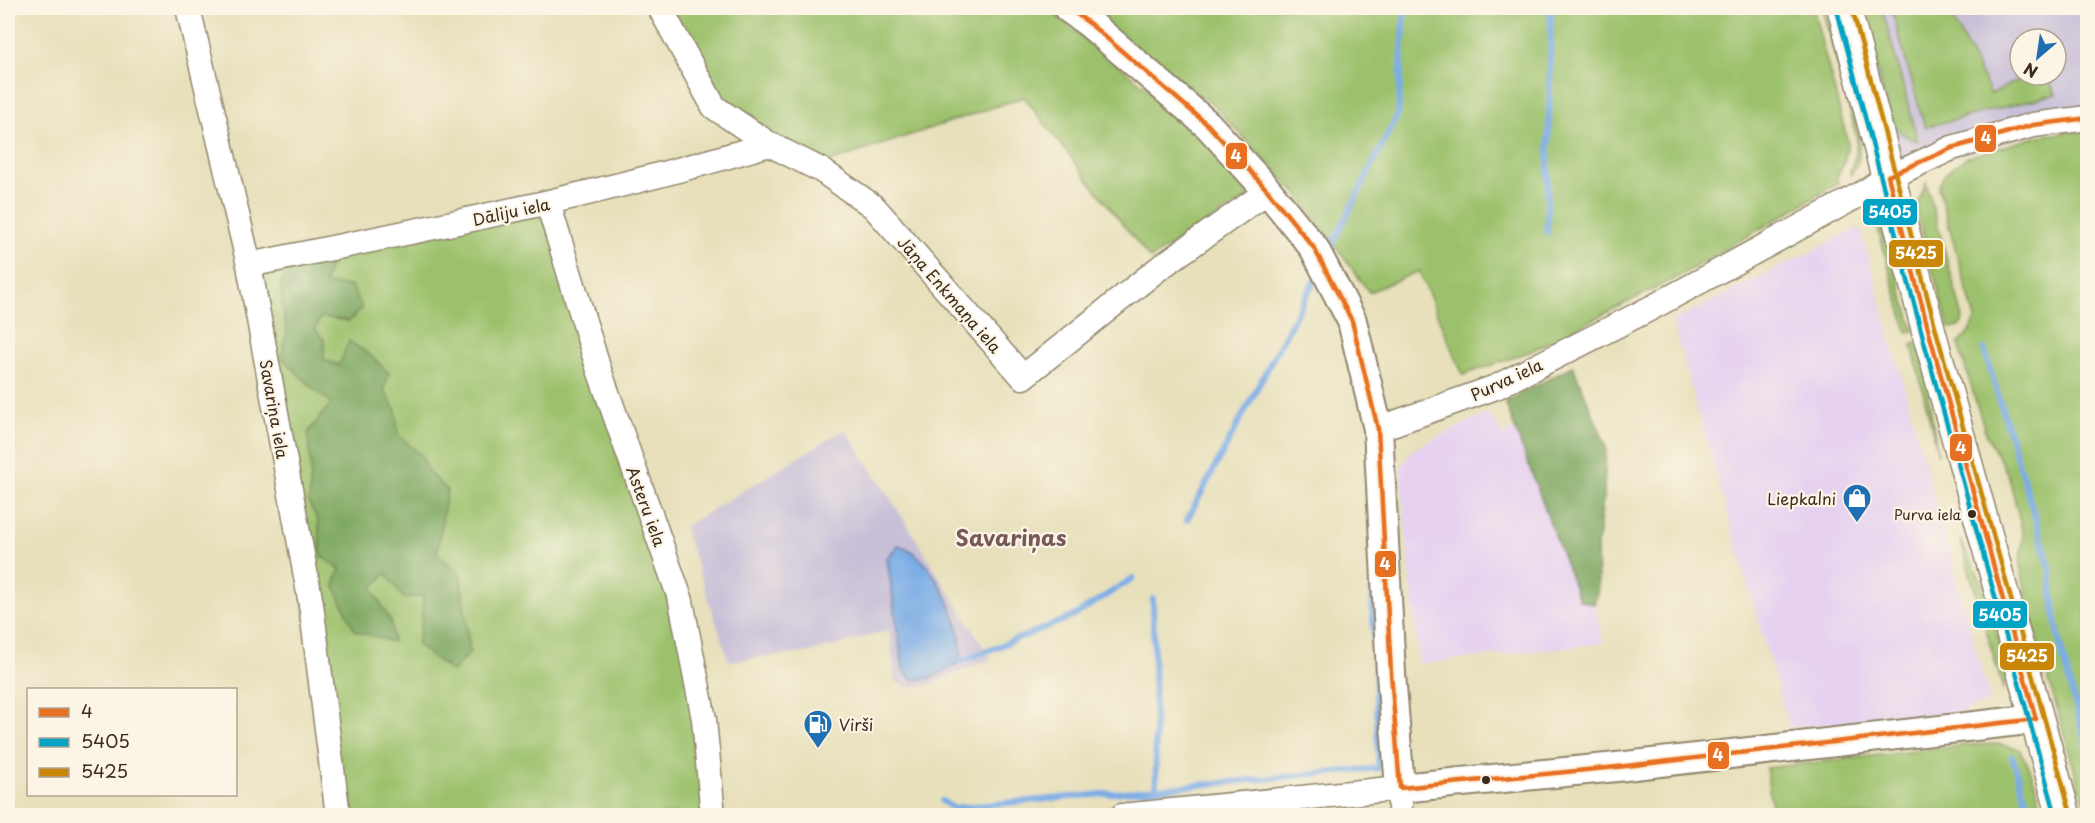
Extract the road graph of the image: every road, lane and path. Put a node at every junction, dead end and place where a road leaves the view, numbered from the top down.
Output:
1 (188, 8) edge
2 (660, 8) edge
3 (1068, 8) edge
4 (1844, 8) edge
5 (2088, 118) edge
6 (769, 144) junction
7 (1888, 176) junction
8 (1268, 191) junction
9 (548, 203) junction
10 (249, 265) junction
11 (1378, 429) junction
12 (2036, 719) junction
13 (1400, 802) edge
14 (338, 816) edge
15 (713, 816) edge
16 (1122, 816) edge
17 (2064, 816) edge

1 - 10 street, Savariņa iela
2 - 6 street, Jāņa Enkmaņa iela
3 - 8 street
4 - 7 main road
5 - 7 street, Purva iela
6 - 8 street, Jāņa Enkmaņa iela
6 - 9 street, Dāliju iela
7 - 11 street, Purva iela
7 - 12 main road
8 - 11 street
9 - 10 street, Dāliju iela
9 - 15 street, Asteru iela
10 - 14 street, Savariņa iela
11 - 13 street
12 - 13 street
12 - 17 main road
13 - 16 street

